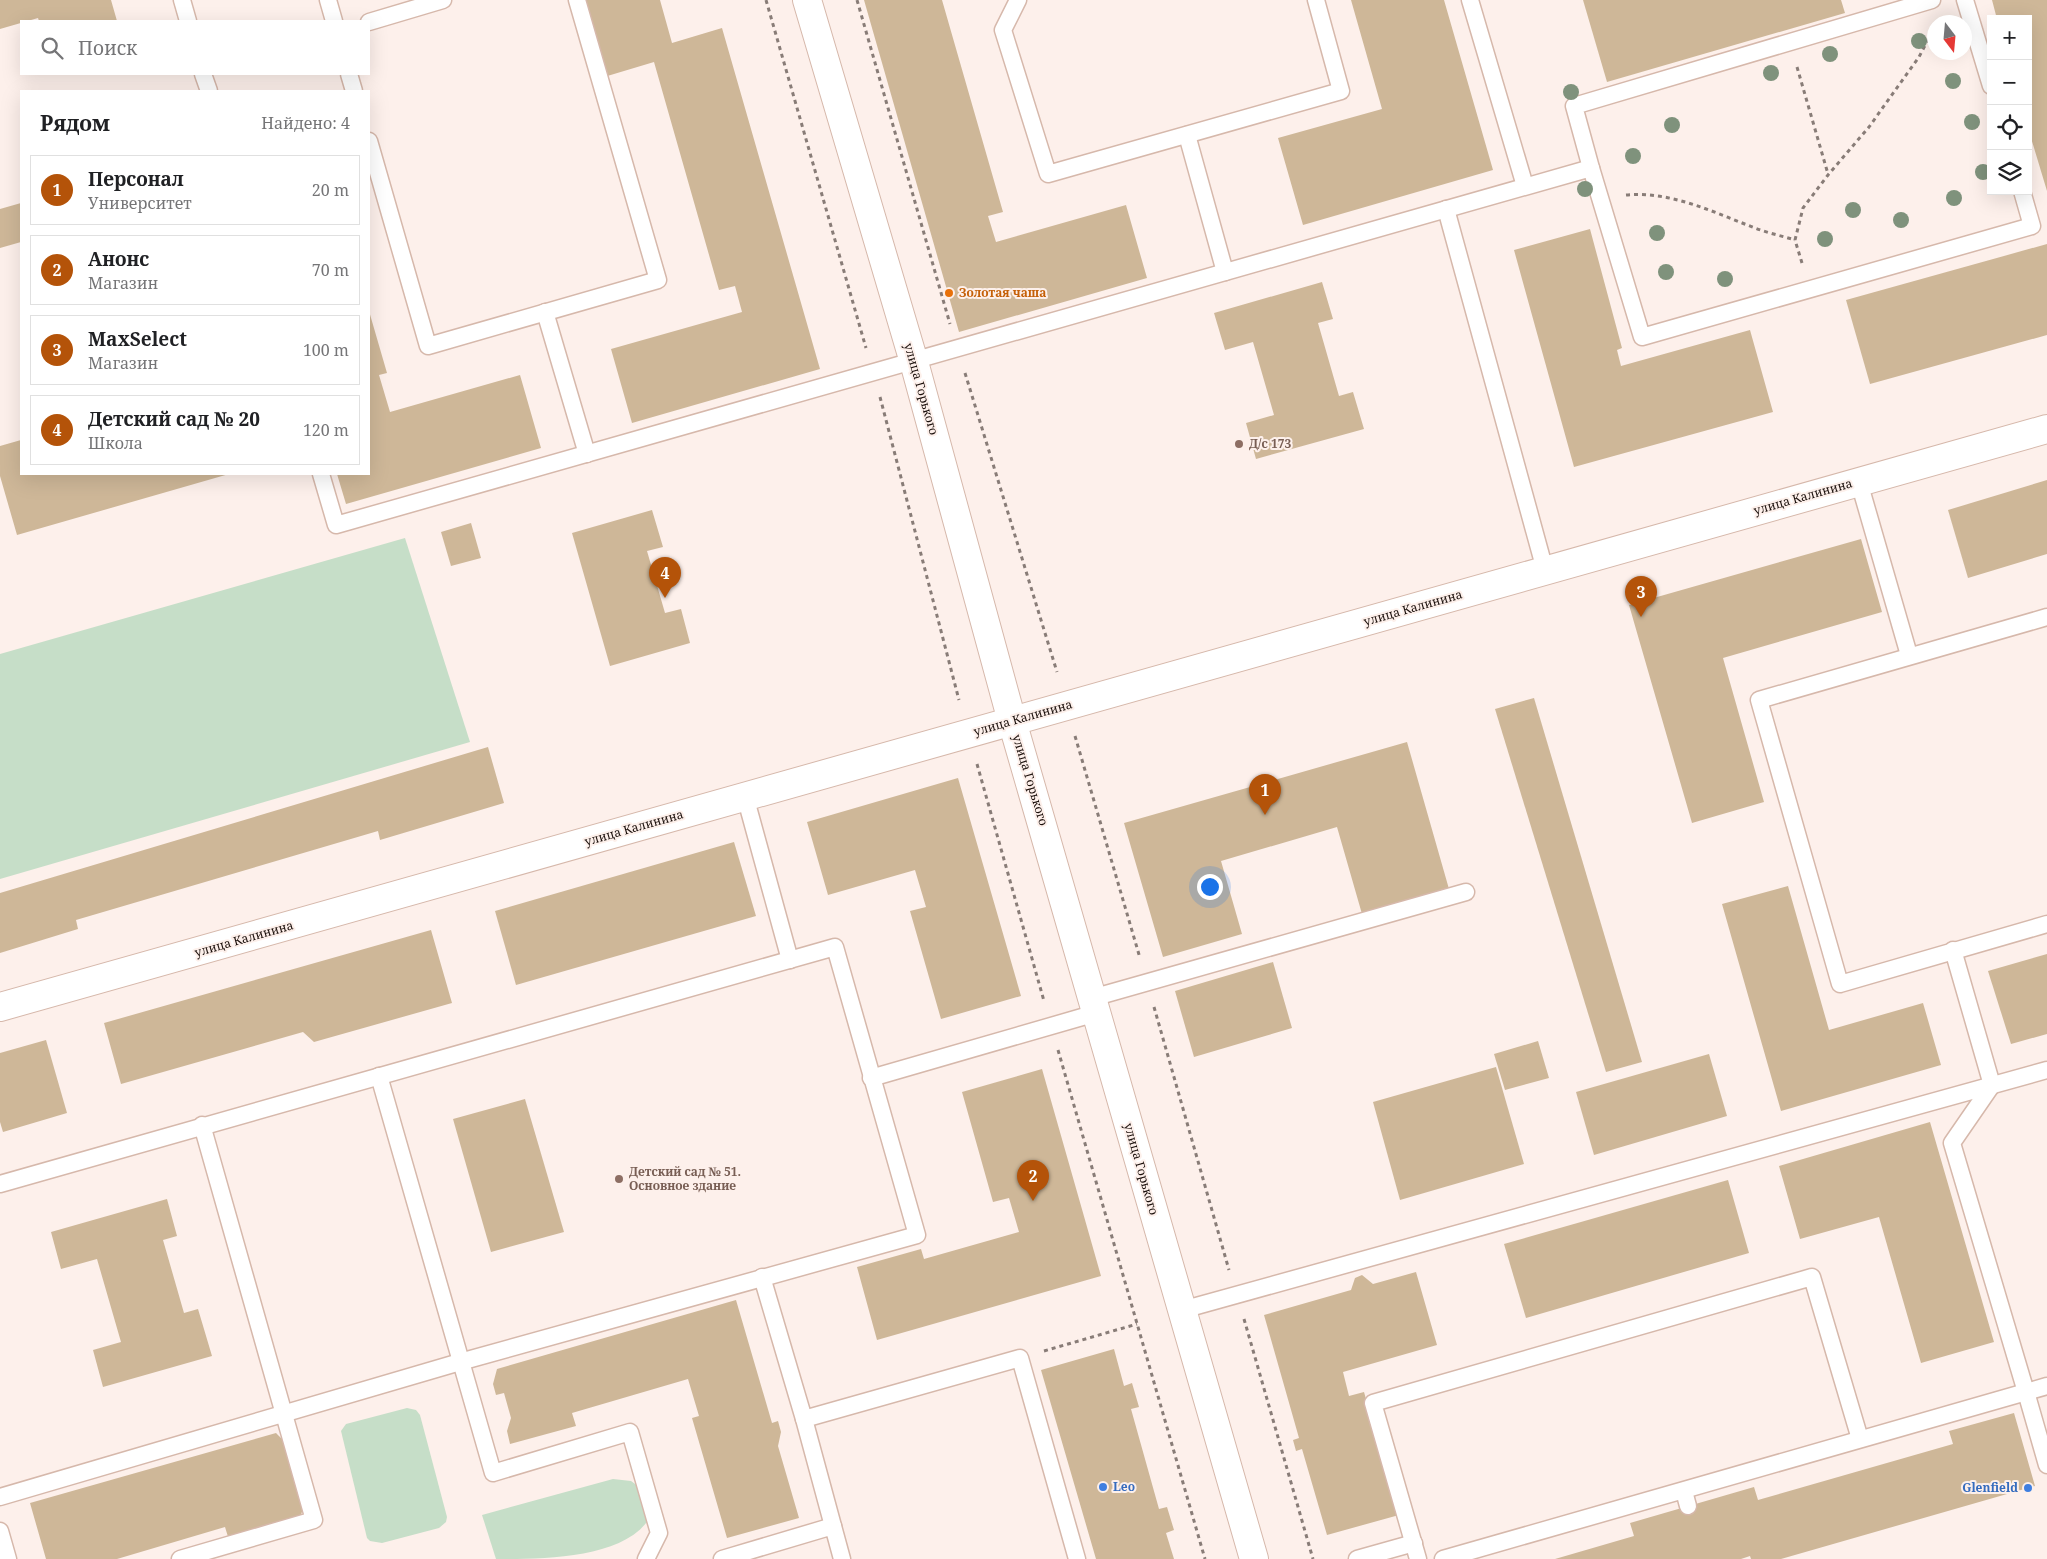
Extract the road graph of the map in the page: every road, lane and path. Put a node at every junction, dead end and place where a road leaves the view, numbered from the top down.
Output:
1 (182, 0) edge
2 (328, 0) edge
3 (443, 0) edge
4 (577, 0) edge
5 (807, 0) edge
6 (1018, 0) edge
7 (1316, 0) edge
8 (1470, 0) edge
9 (1932, 0) edge
10 (1965, 0) edge
11 (188, 20) edge
12 (334, 20) edge
13 (370, 22) edge
14 (1927, 42) edge
15 (1796, 60) dead end
16 (1987, 73) edge
17 (204, 75) edge
18 (349, 75) edge
19 (209, 90) edge
20 (354, 90) edge
21 (1186, 136) junction
22 (370, 144) edge
23 (1592, 168) junction
24 (1828, 175) junction
25 (1525, 186) junction
26 (2023, 195) edge
27 (1600, 197) junction
28 (1446, 209) junction
29 (1795, 240) junction
30 (1225, 272) junction
31 (1809, 288) junction
32 (545, 312) junction
33 (914, 362) junction
34 (2047, 429) edge
35 (587, 454) junction
36 (321, 475) edge
37 (1859, 482) junction
38 (1545, 570) junction
39 (2047, 617) edge
40 (1909, 656) junction
41 (1012, 721) junction
42 (1074, 732) dead end
43 (975, 759) dead end
44 (745, 796) junction
45 (1466, 892) dead end
46 (2047, 924) edge
47 (1953, 950) junction
48 (790, 960) junction
49 (1147, 983) junction
50 (1094, 1005) junction
51 (0, 1007) edge
52 (1051, 1026) junction
53 (2047, 1070) edge
54 (379, 1076) junction
55 (871, 1078) junction
56 (1992, 1086) junction
57 (202, 1125) junction
58 (0, 1184) edge
59 (762, 1277) junction
60 (1237, 1295) junction
61 (1182, 1310) junction
62 (1137, 1324) junction
63 (1020, 1358) junction
64 (460, 1362) junction
65 (2047, 1386) edge
66 (2026, 1392) junction
67 (285, 1413) junction
68 (804, 1419) junction
69 (1860, 1439) junction
70 (2047, 1465) edge
71 (0, 1497) edge
72 (833, 1526) junction
73 (0, 1531) edge
74 (1414, 1543) junction
75 (8, 1559) edge
76 (180, 1559) edge
77 (646, 1559) edge
78 (722, 1559) edge
79 (842, 1559) edge
80 (1077, 1559) edge
81 (1204, 1559) edge
82 (1254, 1559) edge
83 (1313, 1559) edge
84 (1357, 1559) edge
85 (1418, 1559) edge
86 (1443, 1559) edge

1 - 11 lane
2 - 12 lane
3 - 13 lane
4 - 32 lane
5 - 33 street, улица Горького
6 - 21 lane
7 - 21 lane
8 - 25 lane
9 - 23 lane
10 - 16 lane
14 - 24 path
15 - 24 path
17 - 19 lane
18 - 20 lane
21 - 30 lane
22 - 32 lane
23 - 25 lane
23 - 27 lane
24 - 29 path
25 - 28 lane
26 - 31 lane
27 - 29 path
27 - 31 lane
28 - 30 lane
28 - 38 lane
29 - 31 path
30 - 33 lane
32 - 35 lane
33 - 35 lane
33 - 41 street, улица Горького
34 - 37 street, улица Калинина
35 - 36 lane
37 - 38 street, улица Калинина
37 - 40 lane
38 - 41 street, улица Калинина
39 - 40 lane
40 - 47 lane
41 - 44 street, улица Калинина
41 - 50 street, улица Горького
42 - 49 path
43 - 52 path
44 - 48 lane
44 - 51 street, улица Калинина
45 - 49 lane
46 - 47 lane
47 - 56 lane
48 - 54 lane
48 - 55 lane
49 - 50 lane
49 - 60 path
50 - 52 lane
50 - 61 street, улица Горького
52 - 55 lane
52 - 62 path
53 - 56 lane
54 - 57 lane
54 - 64 lane
55 - 59 lane
56 - 60 lane
56 - 66 lane
57 - 58 lane
57 - 67 lane
59 - 64 lane
59 - 68 lane
60 - 61 lane
60 - 83 path
61 - 82 street, улица Горького
62 - 63 path
62 - 81 path
63 - 68 lane
63 - 80 lane
64 - 67 lane
64 - 77 lane
65 - 66 lane
66 - 69 lane
66 - 70 lane
67 - 71 lane
67 - 76 lane
68 - 72 lane
69 - 74 lane
69 - 86 lane
72 - 78 lane
72 - 79 lane
73 - 75 lane
74 - 84 lane
74 - 85 lane

